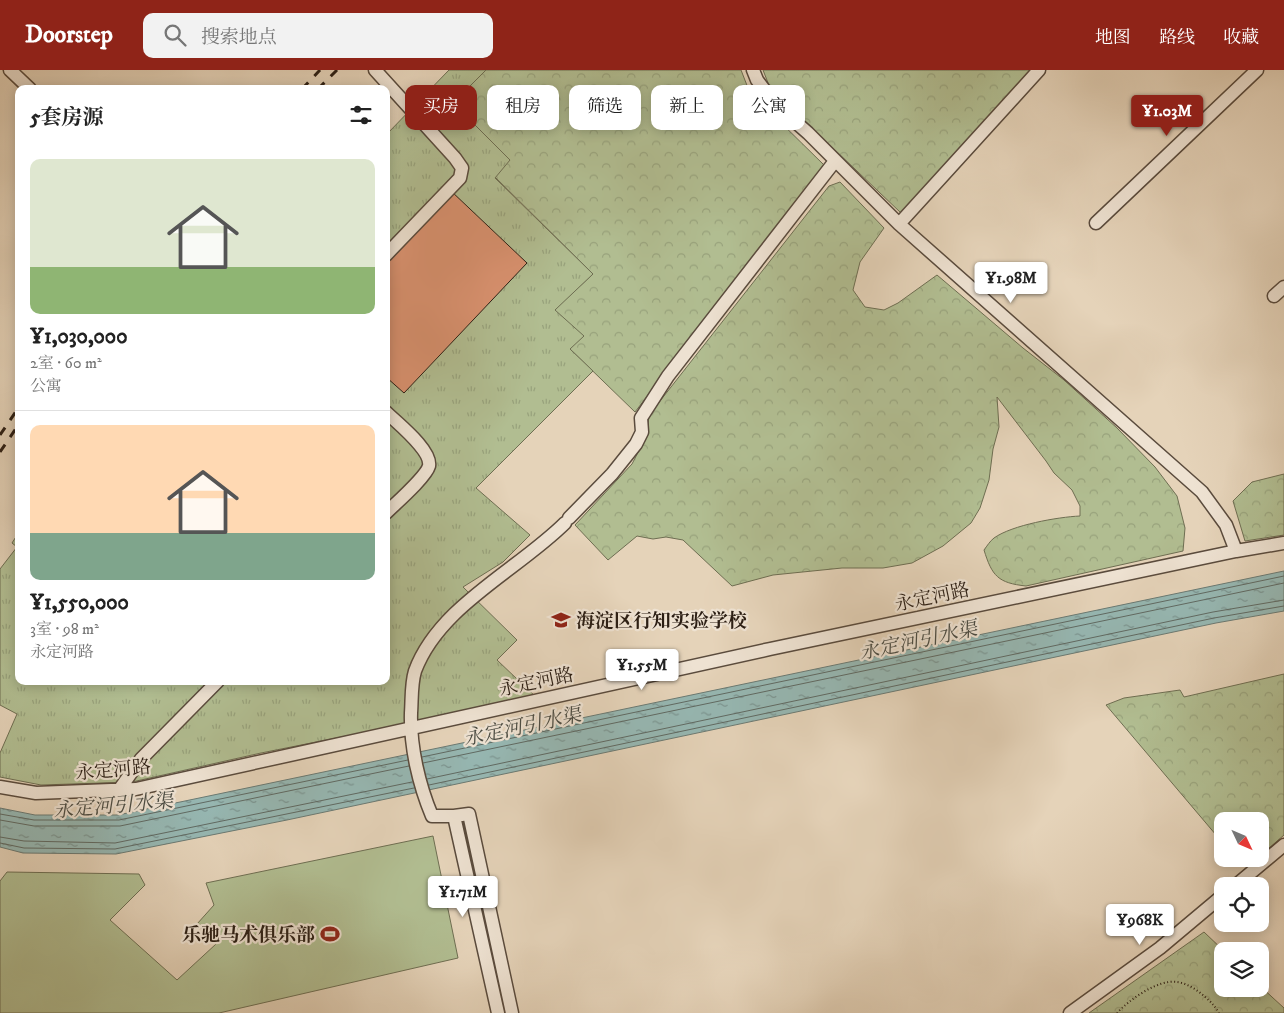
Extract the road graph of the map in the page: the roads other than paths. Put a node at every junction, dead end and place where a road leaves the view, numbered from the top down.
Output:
1 (10, 70) edge
2 (375, 70) edge
3 (753, 70) edge
4 (1039, 70) edge
5 (1257, 70) edge
6 (26, 85) edge
7 (389, 85) edge
8 (390, 86) edge
9 (835, 162) junction
10 (1096, 223) dead end
11 (899, 224) junction
12 (390, 251) edge
13 (1284, 287) edge
14 (1274, 296) dead end
15 (390, 416) edge
16 (390, 509) edge
17 (1284, 543) edge
18 (1236, 551) junction
19 (214, 685) edge
20 (411, 734) junction
21 (0, 786) edge
22 (120, 790) junction
23 (454, 816) junction
24 (1284, 845) edge
25 (1246, 877) edge
26 (1214, 903) edge
27 (498, 1013) edge
28 (512, 1013) edge
29 (1070, 1013) edge

1 - 6 street
2 - 7 street
3 - 9 street
4 - 11 street
5 - 10 street
8 - 12 street
9 - 11 street
9 - 20 street
11 - 18 street
13 - 14 street
15 - 16 street
17 - 18 street, 永定河路
18 - 20 street, 永定河路
19 - 22 street
20 - 22 street, 永定河路
20 - 23 street
21 - 22 street, 永定河路
23 - 27 street
23 - 28 street
24 - 25 street
26 - 29 street

